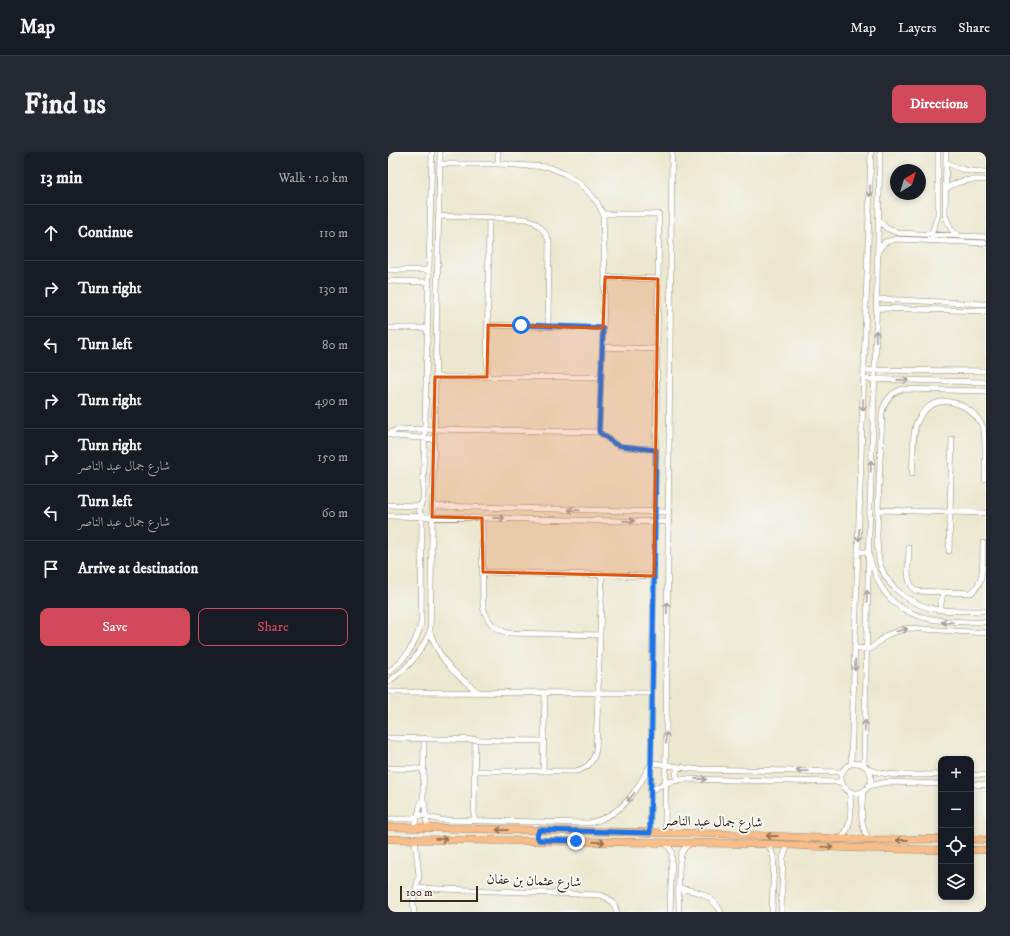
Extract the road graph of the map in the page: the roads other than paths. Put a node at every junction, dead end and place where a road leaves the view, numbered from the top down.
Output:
1 (432, 152) edge
2 (440, 152) edge
3 (498, 152) edge
4 (672, 152) edge
5 (871, 152) edge
6 (880, 152) edge
7 (938, 152) edge
8 (946, 152) edge
9 (946, 162) junction
10 (440, 164) junction
11 (498, 164) junction
12 (986, 172) edge
13 (986, 180) edge
14 (945, 189) junction
15 (603, 214) junction
16 (438, 216) junction
17 (489, 218) junction
18 (878, 219) junction
19 (931, 235) junction
20 (957, 235) junction
21 (986, 236) edge
22 (986, 243) edge
23 (878, 252) junction
24 (388, 270) edge
25 (428, 270) junction
26 (605, 277) junction
27 (658, 279) junction
28 (388, 281) edge
29 (428, 282) junction
30 (876, 299) junction
31 (986, 304) edge
32 (876, 308) junction
33 (986, 311) edge
34 (488, 324) junction
35 (548, 326) junction
36 (388, 328) edge
37 (427, 328) junction
38 (603, 328) junction
39 (603, 347) junction
40 (657, 349) junction
41 (864, 370) junction
42 (875, 370) junction
43 (986, 371) edge
44 (435, 377) junction
45 (487, 377) junction
46 (602, 377) junction
47 (864, 379) junction
48 (874, 379) junction
49 (986, 382) edge
50 (944, 390) junction
51 (986, 391) edge
52 (944, 401) junction
53 (424, 429) junction
54 (434, 429) junction
55 (599, 432) junction
56 (388, 434) edge
57 (424, 438) junction
58 (434, 439) junction
59 (952, 439) dead end
60 (656, 450) junction
61 (912, 474) dead end
62 (985, 479) edge
63 (388, 505) edge
64 (420, 506) junction
65 (432, 506) junction
66 (878, 510) junction
67 (655, 512) junction
68 (669, 512) junction
69 (950, 512) junction
70 (986, 513) edge
71 (388, 516) edge
72 (422, 517) junction
73 (432, 517) junction
74 (482, 518) junction
75 (654, 521) junction
76 (669, 522) junction
77 (983, 543) dead end
78 (909, 548) dead end
79 (949, 551) dead end
80 (859, 552) junction
81 (868, 554) junction
82 (483, 572) junction
83 (602, 574) junction
84 (654, 576) junction
85 (943, 592) junction
86 (940, 610) junction
87 (986, 611) edge
88 (986, 622) edge
89 (430, 632) junction
90 (986, 633) edge
91 (600, 635) junction
92 (855, 648) junction
93 (866, 649) junction
94 (388, 672) edge
95 (388, 682) edge
96 (388, 692) edge
97 (478, 692) junction
98 (545, 693) junction
99 (598, 693) junction
100 (652, 693) junction
101 (388, 738) edge
102 (424, 738) junction
103 (475, 739) junction
104 (543, 741) junction
105 (851, 763) junction
106 (651, 764) junction
107 (665, 764) junction
108 (866, 767) junction
109 (388, 768) edge
110 (678, 768) junction
111 (424, 769) junction
112 (475, 771) junction
113 (542, 771) junction
114 (841, 772) junction
115 (938, 775) edge
116 (974, 775) edge
117 (986, 775) edge
118 (679, 780) junction
119 (841, 782) junction
120 (665, 783) junction
121 (938, 784) edge
122 (974, 784) edge
123 (986, 785) edge
124 (868, 786) junction
125 (650, 791) junction
126 (863, 791) junction
127 (850, 792) junction
128 (423, 800) junction
129 (425, 815) junction
130 (419, 816) junction
131 (388, 819) edge
132 (474, 821) junction
133 (388, 827) edge
134 (412, 828) junction
135 (430, 828) junction
136 (523, 830) junction
137 (539, 830) junction
138 (650, 833) junction
139 (665, 833) junction
140 (388, 839) edge
141 (415, 839) junction
142 (841, 839) junction
143 (938, 839) edge
144 (974, 839) edge
145 (523, 840) junction
146 (539, 840) junction
147 (870, 840) junction
148 (986, 840) edge
149 (665, 843) junction
150 (692, 843) junction
151 (768, 844) junction
152 (788, 845) junction
153 (938, 850) edge
154 (974, 850) edge
155 (986, 850) edge
156 (774, 859) junction
157 (672, 861) junction
158 (680, 861) junction
159 (783, 861) junction
160 (417, 888) junction
161 (679, 888) junction
162 (414, 912) edge
163 (617, 912) edge
164 (670, 912) edge
165 (679, 912) edge
166 (720, 912) edge
167 (772, 912) edge
168 (782, 912) edge

1 - 25 street
2 - 10 street
3 - 11 street
4 - 68 street
5 -> 41 street
6 - 18 street
7 - 19 street
8 - 9 street
9 - 12 street
9 - 14 street
10 - 11 street
10 - 16 street
11 - 15 street
13 - 14 street
14 - 20 street
15 - 26 street
15 - 27 street
16 - 17 street
16 - 44 street
17 - 34 street
17 - 35 street
18 - 19 street
18 - 23 street
19 - 20 street
20 - 21 street
22 - 23 street
23 - 30 street
24 - 25 street
25 - 29 street
26 - 27 street
26 - 38 street
27 - 40 street
28 - 29 street
29 - 37 street
30 - 31 street
30 - 32 street
32 - 33 street
42 -> 32 street
34 - 35 street
34 - 45 street
35 - 38 street
36 - 37 street
37 - 53 street
38 - 39 street
39 - 40 street
39 - 46 street
40 - 60 street
41 - 42 street
41 - 47 street
42 - 43 street
42 - 48 street
44 - 45 street
44 - 54 street
45 - 46 street
46 - 55 street
47 - 48 street
47 -> 80 street
48 -> 49 street
81 -> 48 street
50 - 51 street
50 - 52 street
50 - 66 street
52 - 61 street
52 - 62 street
53 - 54 street
53 - 56 street
53 - 57 street
54 - 55 street
54 - 58 street
55 - 60 street
56 - 57 street
57 - 58 street
57 - 64 street
58 - 65 street
59 - 69 street
60 - 67 street
63 - 64 street
64 - 72 street
67 -> 65 street
65 - 73 street
66 - 69 street
66 - 86 street
67 - 68 street
67 - 75 street
68 - 76 street
69 - 70 street
69 - 79 street
71 - 72 street
72 - 73 street
72 - 94 street
73 - 74 street
73 - 89 street
74 -> 75 street
74 - 82 street
75 - 76 street
75 - 84 street
107 -> 76 street
77 - 85 street
78 - 85 street
80 - 81 street
80 - 92 street
88 -> 81 street
93 -> 81 street
82 - 83 street
82 - 91 street
83 - 84 street
83 - 91 street
84 - 100 street
85 - 86 street
86 - 87 street
89 - 95 street
89 - 97 street
93 -> 90 street
91 - 99 street
92 - 93 street
92 -> 105 street
108 -> 93 street
96 - 97 street
97 - 98 street
98 - 99 street
98 - 104 street
99 - 100 street
99 - 113 street
100 - 106 street
101 - 102 street
102 - 103 street
102 - 111 street
103 - 104 street
103 - 112 street
104 - 113 street
105 - 108 street
105 - 114 street
106 - 107 street
106 - 125 street
106 -> 132 street
107 - 110 street
107 - 120 street
108 - 115 street
108 - 124 street
109 - 111 street
114 -> 110 street
110 - 118 street
111 - 128 street
112 - 113 street
112 - 132 street
114 - 119 street
116 - 117 street
118 -> 119 street
118 - 120 street
119 - 127 street
120 - 125 street
120 - 139 street
121 - 124 street
122 - 123 street
124 - 126 street
125 - 138 street
126 - 127 street
126 - 147 street
127 - 142 street
128 - 129 street
128 - 130 street
129 - 130 street
129 - 132 street
129 - 135 street
130 - 131 street
130 - 134 street
133 - 134 main road, شارع جمال عبد الناصر
134 - 135 main road, شارع جمال عبد الناصر
136 -> 135 main road, شارع جمال عبد الناصر
136 - 137 main road, شارع جمال عبد الناصر
136 - 145 main road
137 - 138 main road, شارع جمال عبد الناصر
137 - 146 main road
138 - 139 main road, شارع جمال عبد الناصر
142 -> 139 main road, شارع جمال عبد الناصر
140 - 141 main road, شارع جمال عبد الناصر
141 -> 145 main road, شارع جمال عبد الناصر
141 - 160 street
142 - 147 main road, شارع جمال عبد الناصر
143 -> 147 main road, شارع جمال عبد الناصر
144 - 148 main road
145 - 146 main road, شارع جمال عبد الناصر
146 -> 149 main road, شارع جمال عبد الناصر
149 - 150 main road, شارع جمال عبد الناصر
149 - 157 street
150 - 151 main road, شارع جمال عبد الناصر
150 - 158 street
151 - 152 main road, شارع جمال عبد الناصر
151 - 156 street
152 -> 153 main road, شارع جمال عبد الناصر
152 - 159 street
154 - 155 main road
156 - 159 street
156 - 167 street
157 - 158 street
157 - 164 street
158 - 161 street
159 - 168 street
160 - 162 street
160 - 163 street, شارع عثمان بن عفان
161 - 165 street
161 - 166 street

